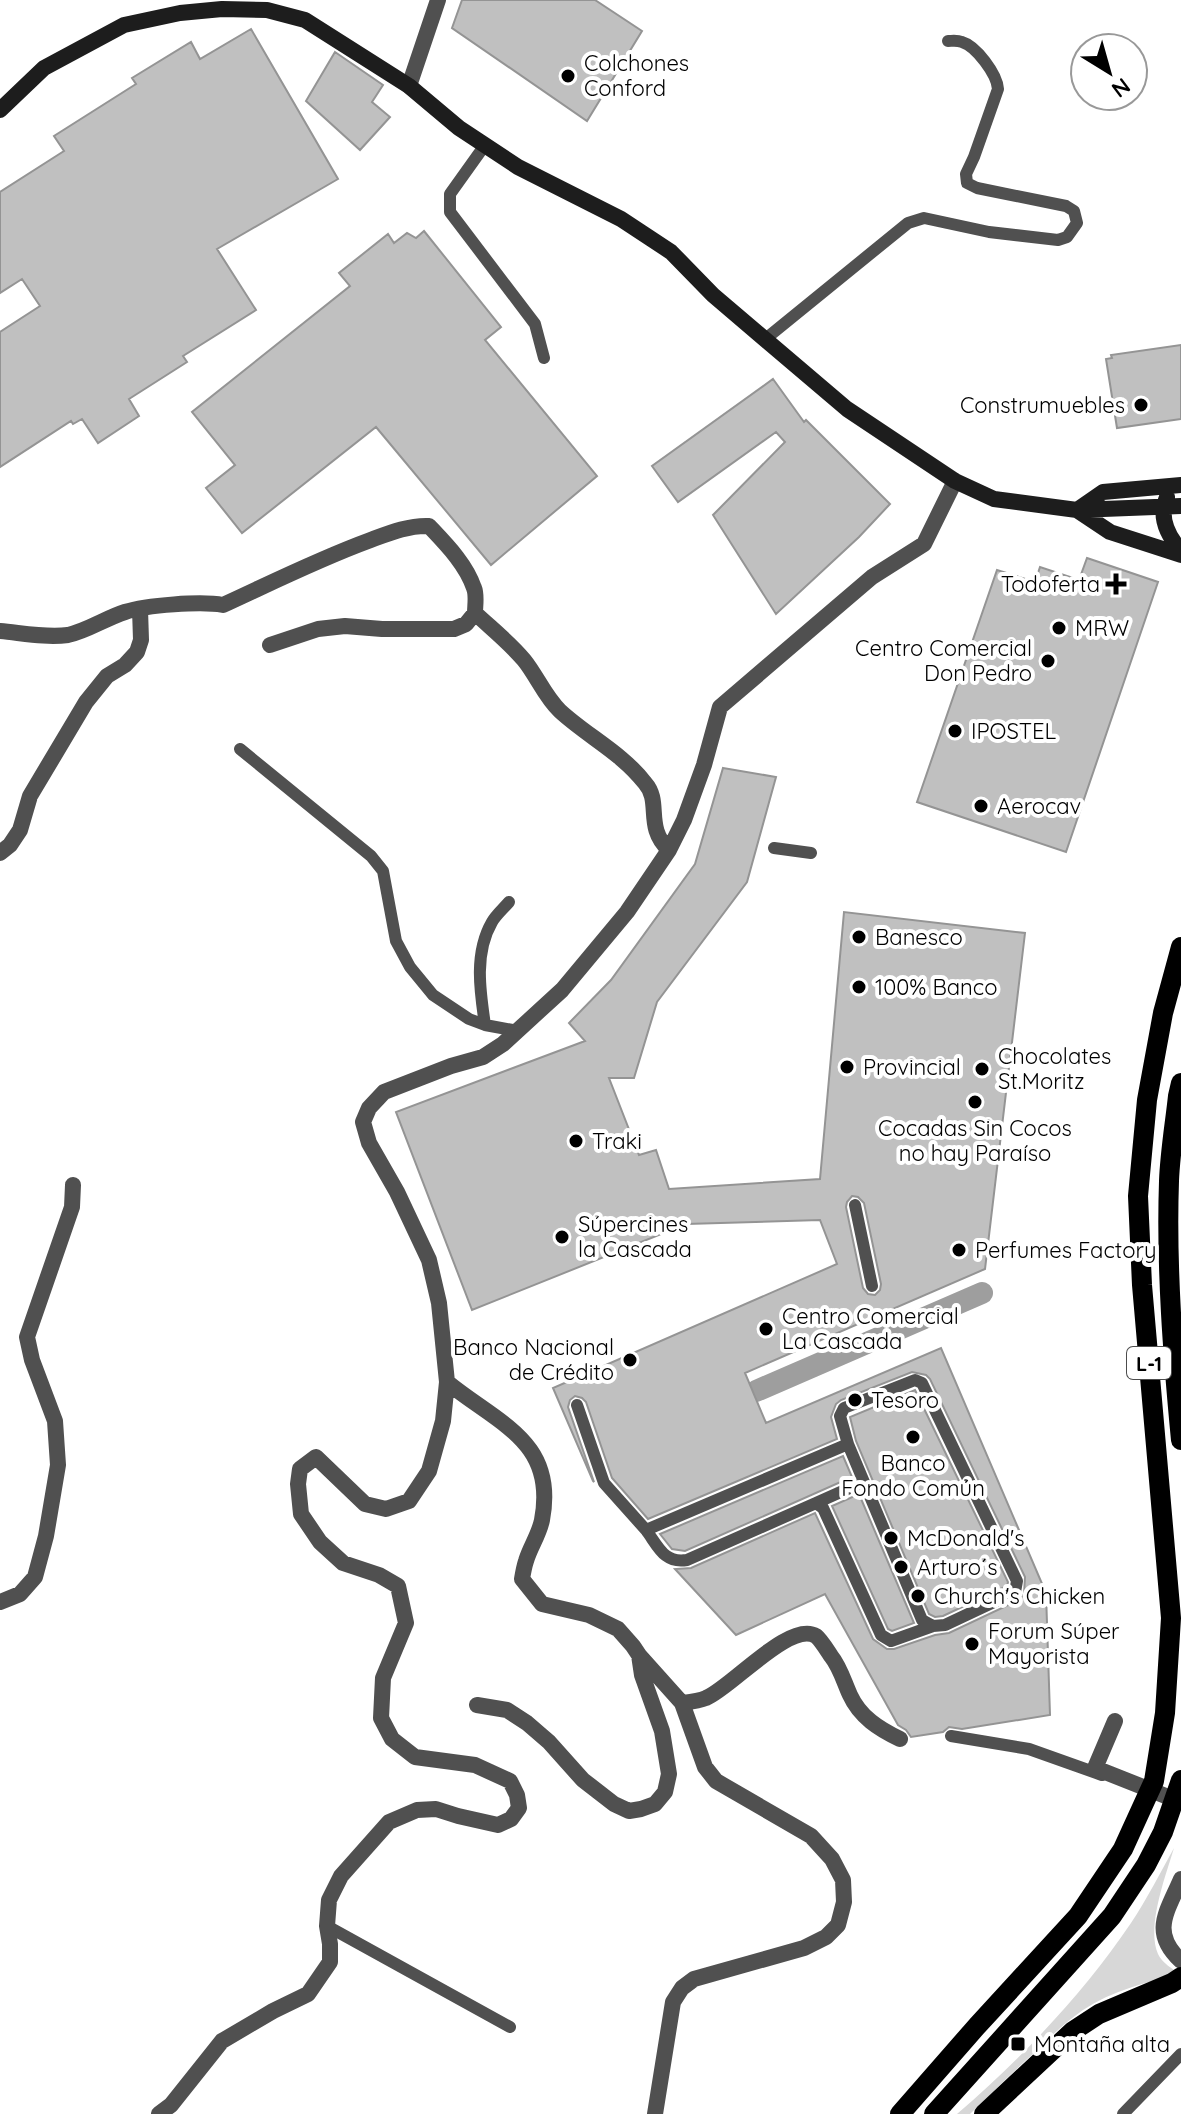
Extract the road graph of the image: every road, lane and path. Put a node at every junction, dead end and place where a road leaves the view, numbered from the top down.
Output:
1 (438, 0) edge
2 (948, 41) dead end
3 (409, 86) junction
4 (0, 110) edge
5 (485, 145) junction
6 (764, 340) junction
7 (544, 358) dead end
8 (955, 481) junction
9 (1178, 486) edge
10 (1181, 506) edge
11 (1162, 507) junction
12 (1077, 510) junction
13 (1181, 553) edge
14 (140, 609) junction
15 (475, 613) junction
16 (0, 631) edge
17 (270, 645) dead end
18 (240, 749) dead end
19 (774, 848) dead end
20 (669, 850) junction
21 (0, 853) edge
22 (811, 853) dead end
23 (509, 902) dead end
24 (1181, 947) edge
25 (485, 1025) junction
26 (518, 1031) junction
27 (1181, 1083) edge
28 (73, 1185) dead end
29 (855, 1205) dead end
30 (872, 1286) dead end
31 (447, 1382) junction
32 (577, 1405) dead end
33 (1181, 1440) edge
34 (848, 1444) junction
35 (863, 1482) junction
36 (816, 1503) junction
37 (646, 1530) junction
38 (0, 1602) edge
39 (933, 1626) junction
40 (639, 1655) junction
41 (682, 1703) junction
42 (477, 1705) dead end
43 (1165, 1713) junction
44 (1115, 1721) dead end
45 (951, 1736) dead end
46 (900, 1739) dead end
47 (1181, 1780) edge
48 (1154, 1781) junction
49 (1181, 1788) edge
50 (1181, 1802) edge
51 (1181, 1879) edge
52 (327, 1926) junction
53 (1181, 1961) edge
54 (1181, 1977) edge
55 (510, 2027) dead end
56 (1181, 2054) edge
57 (159, 2114) edge
58 (655, 2114) edge
59 (900, 2114) edge
60 (934, 2114) edge
61 (984, 2114) edge
62 (1123, 2114) edge

1 - 3 street
2 - 6 lane
3 - 4 street
3 - 5 street
5 - 6 street
5 - 7 lane
6 - 8 street
8 - 12 street
8 - 20 street
9 - 11 street
9 - 12 street
10 - 11 street
11 - 12 street
11 - 13 street
12 - 13 street
14 - 15 street
14 - 16 street
14 - 21 street
15 - 17 street
15 - 20 street
18 - 25 lane
19 - 22 lane
20 - 26 street
23 - 25 lane
24 - 43 main road, L-1
25 - 26 lane
26 - 31 street
27 - 33 main road, L-1
28 - 38 street
29 - 30 lane
31 - 40 street
31 - 52 street
32 - 37 lane
34 - 35 lane
34 - 37 lane
34 - 39 lane
35 - 36 lane
35 - 39 lane
36 - 37 lane
36 - 39 lane
40 - 41 street
40 - 42 street
41 - 46 street
41 - 58 street
43 - 48 main road, L-1
43 - 49 main road
44 - 50 street
45 - 48 lane
47 - 49 main road
48 - 49 street
48 - 59 main road, L-1
49 - 60 main road
51 - 53 street
52 - 55 lane
52 - 57 street
54 - 61 main road
56 - 62 lane

